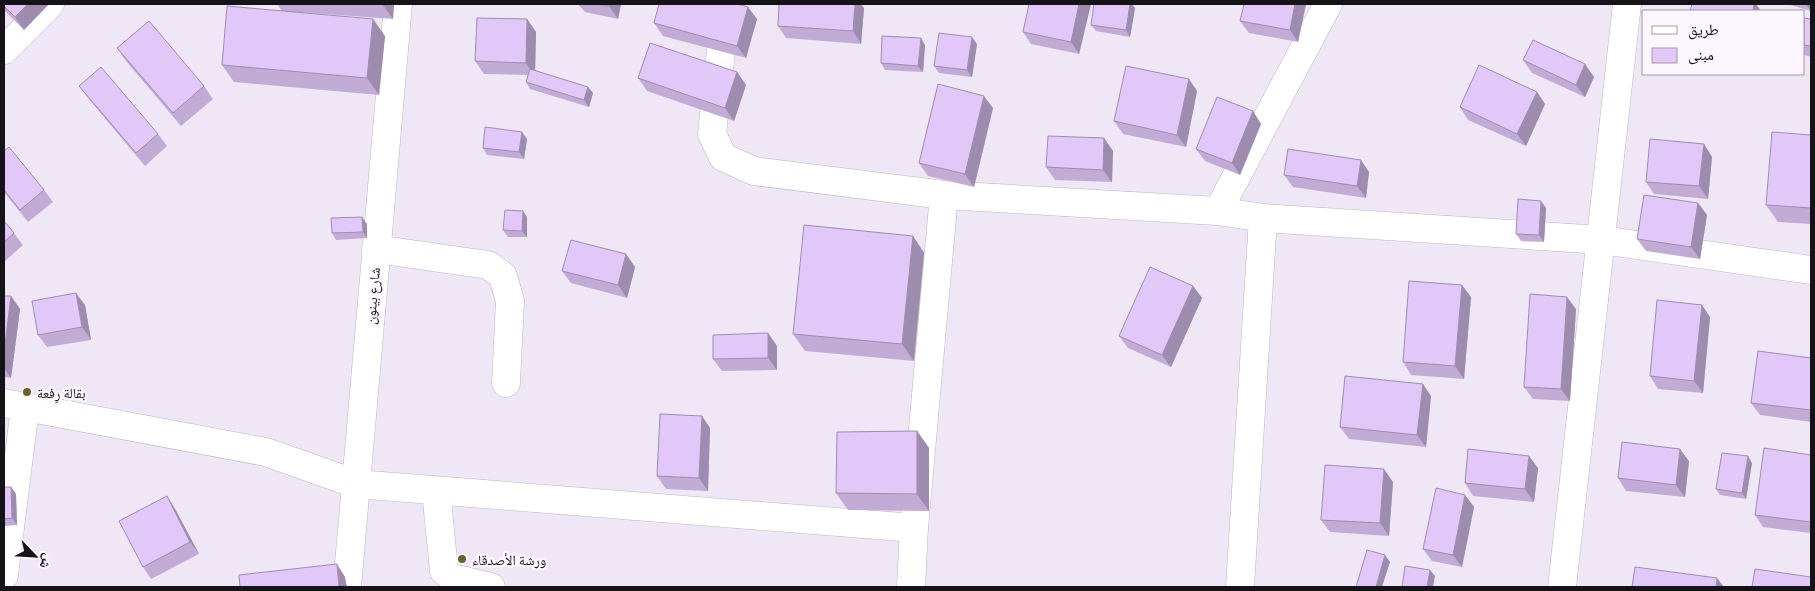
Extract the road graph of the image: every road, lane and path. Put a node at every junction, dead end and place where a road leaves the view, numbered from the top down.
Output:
1 (50, 4) edge
2 (398, 4) edge
3 (726, 4) edge
4 (1328, 4) edge
5 (1626, 4) edge
6 (4, 50) edge
7 (944, 195) junction
8 (1218, 211) junction
9 (1263, 218) junction
10 (1602, 240) junction
11 (376, 249) junction
12 (1811, 270) edge
13 (506, 383) dead end
14 (14, 406) edge
15 (356, 484) junction
16 (436, 490) junction
17 (914, 528) junction
18 (4, 574) edge
19 (347, 587) edge
20 (491, 587) edge
21 (911, 587) edge
22 (1240, 587) edge
23 (1562, 587) edge

1 - 6 street
2 - 11 street, شارع بينون
3 - 7 street
4 - 8 street
5 - 10 street
7 - 8 street
7 - 17 street
8 - 9 street
9 - 10 street
9 - 22 street
10 - 12 street
10 - 23 street
11 - 13 street
11 - 15 street, شارع بينون
14 - 15 street
14 - 18 street
15 - 16 street
15 - 19 street, شارع بينون
16 - 17 street
16 - 20 street
17 - 21 street

